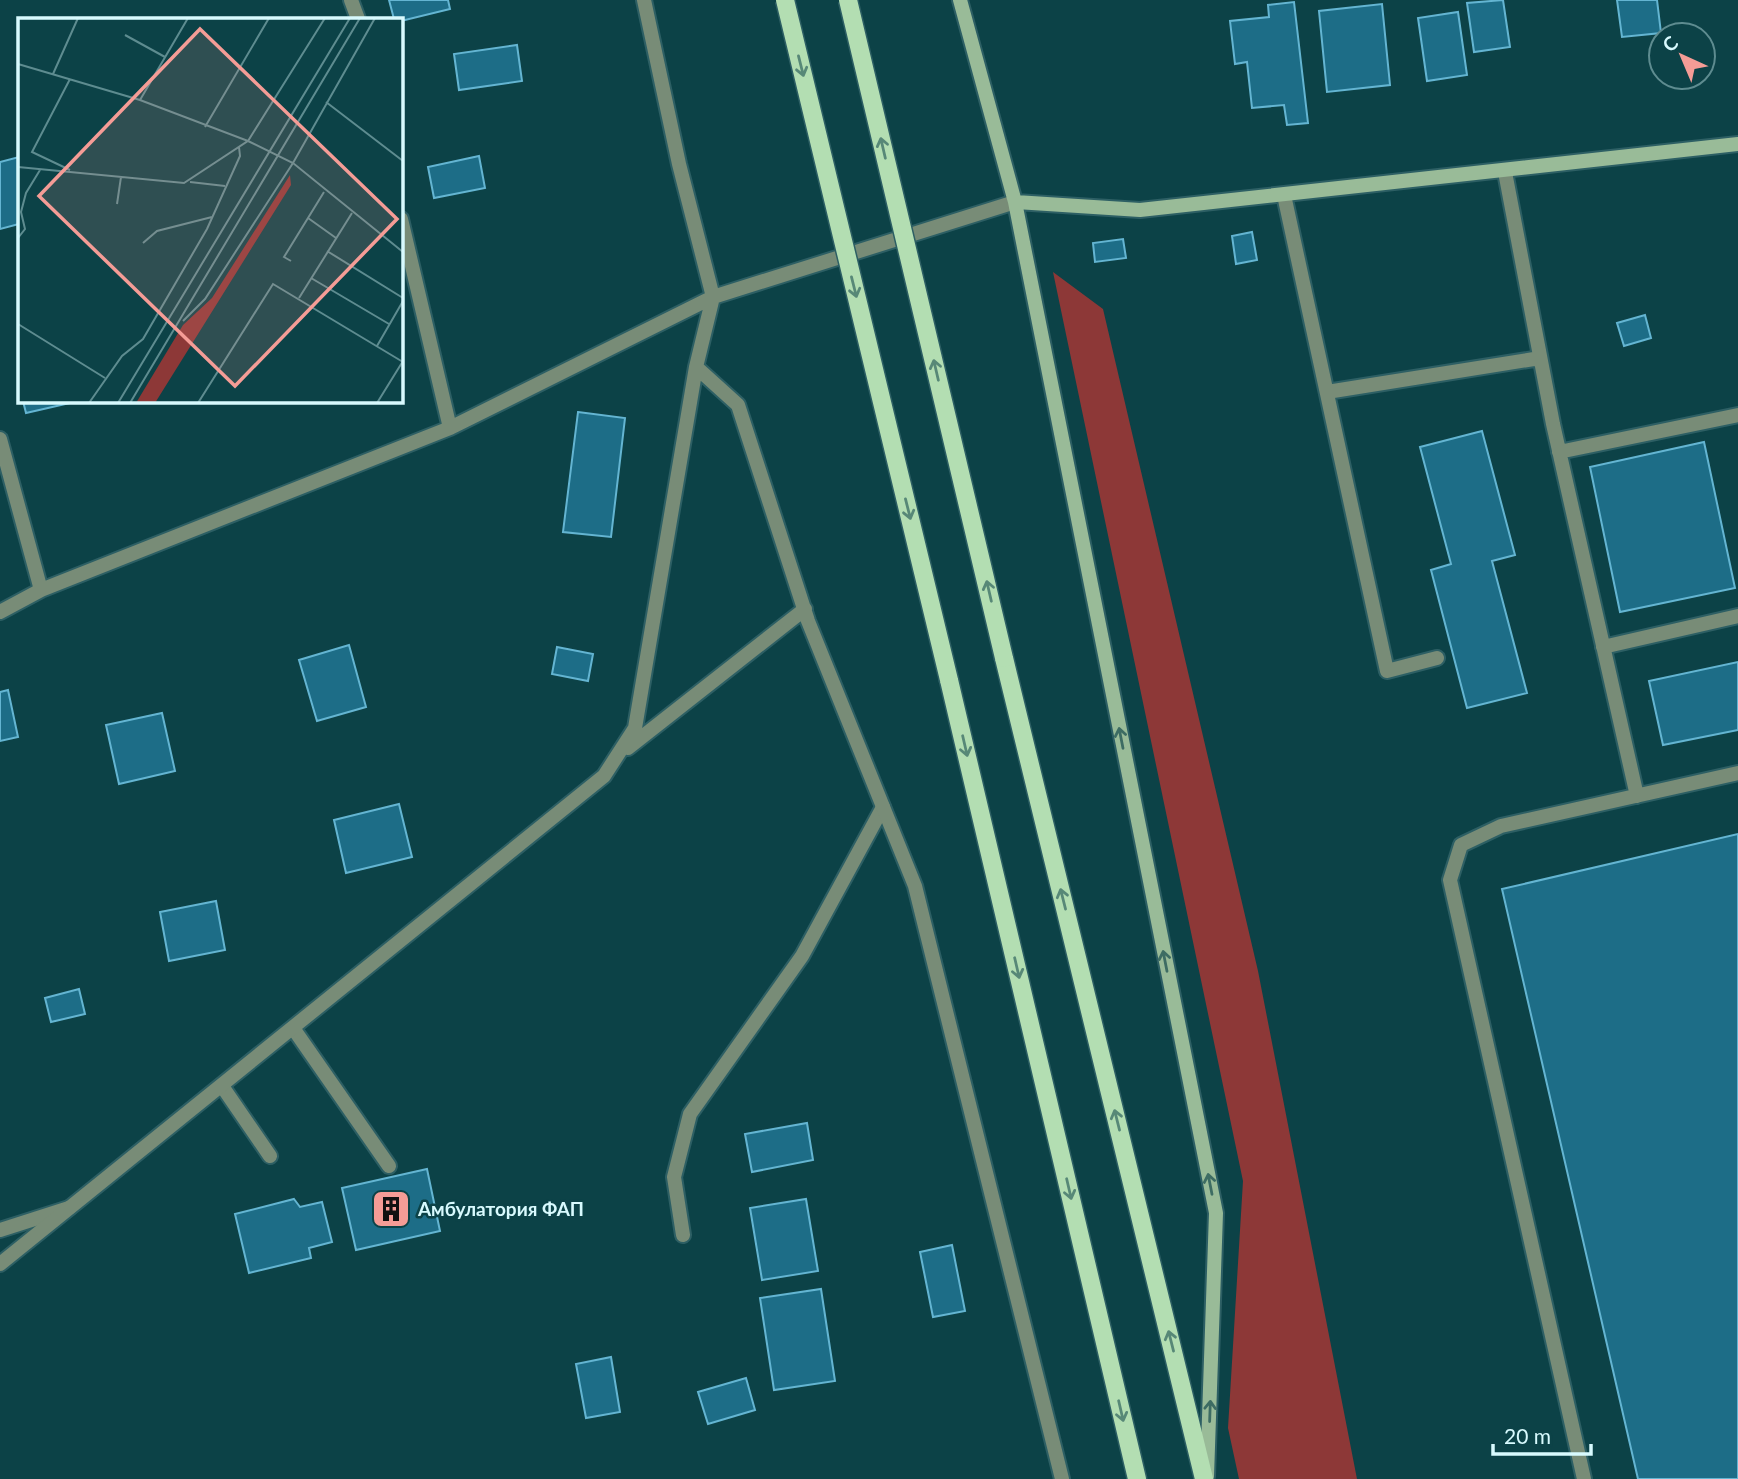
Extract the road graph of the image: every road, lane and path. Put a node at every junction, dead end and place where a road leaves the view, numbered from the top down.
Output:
1 (351, 0) edge
2 (644, 0) edge
3 (785, 0) edge
4 (848, 0) edge
5 (960, 0) edge
6 (358, 18) edge
7 (1738, 144) edge
8 (1505, 172) junction
9 (1284, 195) junction
10 (1015, 202) junction
11 (402, 223) edge
12 (713, 297) junction
13 (1540, 358) junction
14 (696, 367) junction
15 (1327, 393) junction
16 (1738, 415) edge
17 (450, 428) junction
18 (0, 439) edge
19 (1559, 452) junction
20 (41, 590) junction
21 (805, 609) junction
22 (0, 612) edge
23 (1738, 616) edge
24 (1603, 647) junction
25 (1437, 658) dead end
26 (621, 753) junction
27 (1738, 773) edge
28 (1636, 796) junction
29 (883, 807) junction
30 (293, 1028) junction
31 (222, 1086) junction
32 (270, 1156) dead end
33 (389, 1166) dead end
34 (70, 1207) junction
35 (0, 1230) edge
36 (683, 1235) dead end
37 (0, 1264) edge
38 (1062, 1479) edge
39 (1136, 1479) edge
40 (1205, 1479) edge
41 (1584, 1479) edge

1 - 6 street
2 - 12 street
3 -> 39 main road, bridge
40 -> 4 main road, bridge
5 - 10 main road
7 - 8 main road
8 - 9 main road
8 - 13 street
9 - 10 main road
9 - 15 street
10 - 12 street
40 -> 10 main road
11 - 17 street
12 - 14 street
12 - 17 street
13 - 15 street
13 - 19 street
14 - 21 street
14 - 26 street
15 - 25 street
16 - 19 street
17 - 20 street
18 - 20 street
19 - 24 street
20 - 22 street
21 - 26 street
21 - 29 street
23 - 24 street
24 - 28 street
26 - 30 street
27 - 28 street
28 - 41 street
29 - 36 street
29 - 38 street
30 - 31 street
30 - 33 street
31 - 32 street
31 - 34 street
34 - 35 street
34 - 37 street

